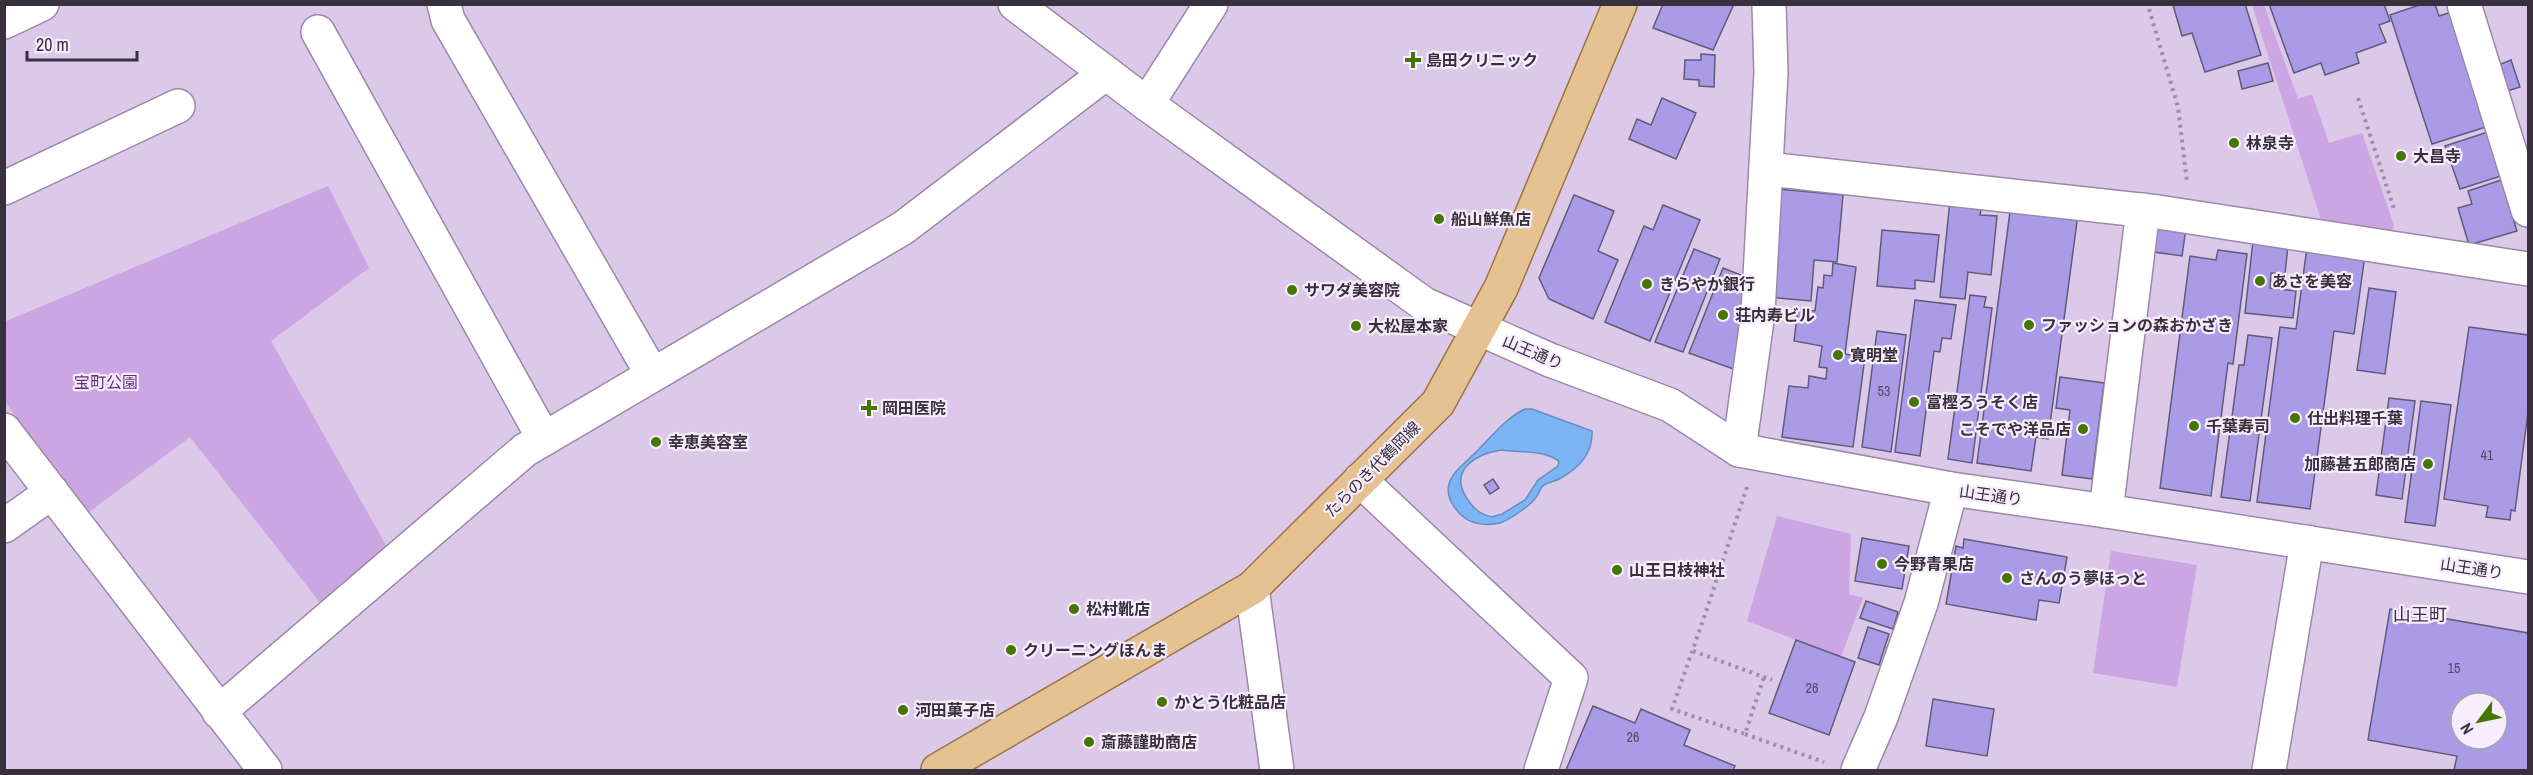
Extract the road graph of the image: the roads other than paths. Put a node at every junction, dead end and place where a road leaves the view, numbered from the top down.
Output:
1 (42, 4) edge
2 (444, 4) edge
3 (1015, 4) edge
4 (1211, 4) edge
5 (1620, 4) edge
6 (1769, 4) edge
7 (2464, 4) edge
8 (4, 22) edge
9 (318, 32) dead end
10 (1106, 72) junction
11 (1147, 104) junction
12 (178, 106) dead end
13 (1767, 169) junction
14 (4, 188) edge
15 (2143, 210) junction
16 (2529, 210) edge
17 (2529, 269) edge
18 (1480, 330) junction
19 (652, 374) junction
20 (4, 430) edge
21 (544, 439) junction
22 (1739, 450) junction
23 (1360, 480) junction
24 (1950, 489) junction
25 (52, 492) junction
26 (2106, 511) junction
27 (4, 526) edge
28 (2307, 542) junction
29 (2529, 577) edge
30 (1252, 588) junction
31 (219, 712) junction
32 (1842, 767) edge
33 (265, 771) edge
34 (938, 771) edge
35 (1277, 771) edge
36 (1541, 771) edge
37 (2269, 771) edge

1 - 8 street
2 - 19 street
3 - 10 street, 山王通り
4 - 11 street
5 - 18 main road, たらのき代鶴岡線
6 - 13 street
7 - 16 street
9 - 21 street
10 - 11 street, 山王通り
10 - 19 street
11 - 18 street, 山王通り
12 - 14 street
13 - 15 street
13 - 22 street
15 - 17 street
15 - 26 street
18 - 22 street, 山王通り
18 - 23 main road, たらのき代鶴岡線
19 - 21 street
20 - 25 street
21 - 31 street
22 - 24 street, 山王通り
23 - 30 main road, たらのき代鶴岡線
23 - 36 street
24 - 26 street, 山王通り
24 - 32 street
25 - 27 street
25 - 31 street
26 - 28 street, 山王通り
28 - 29 street, 山王通り
28 - 37 street
30 - 34 main road, たらのき代鶴岡線
30 - 35 street
31 - 33 street

